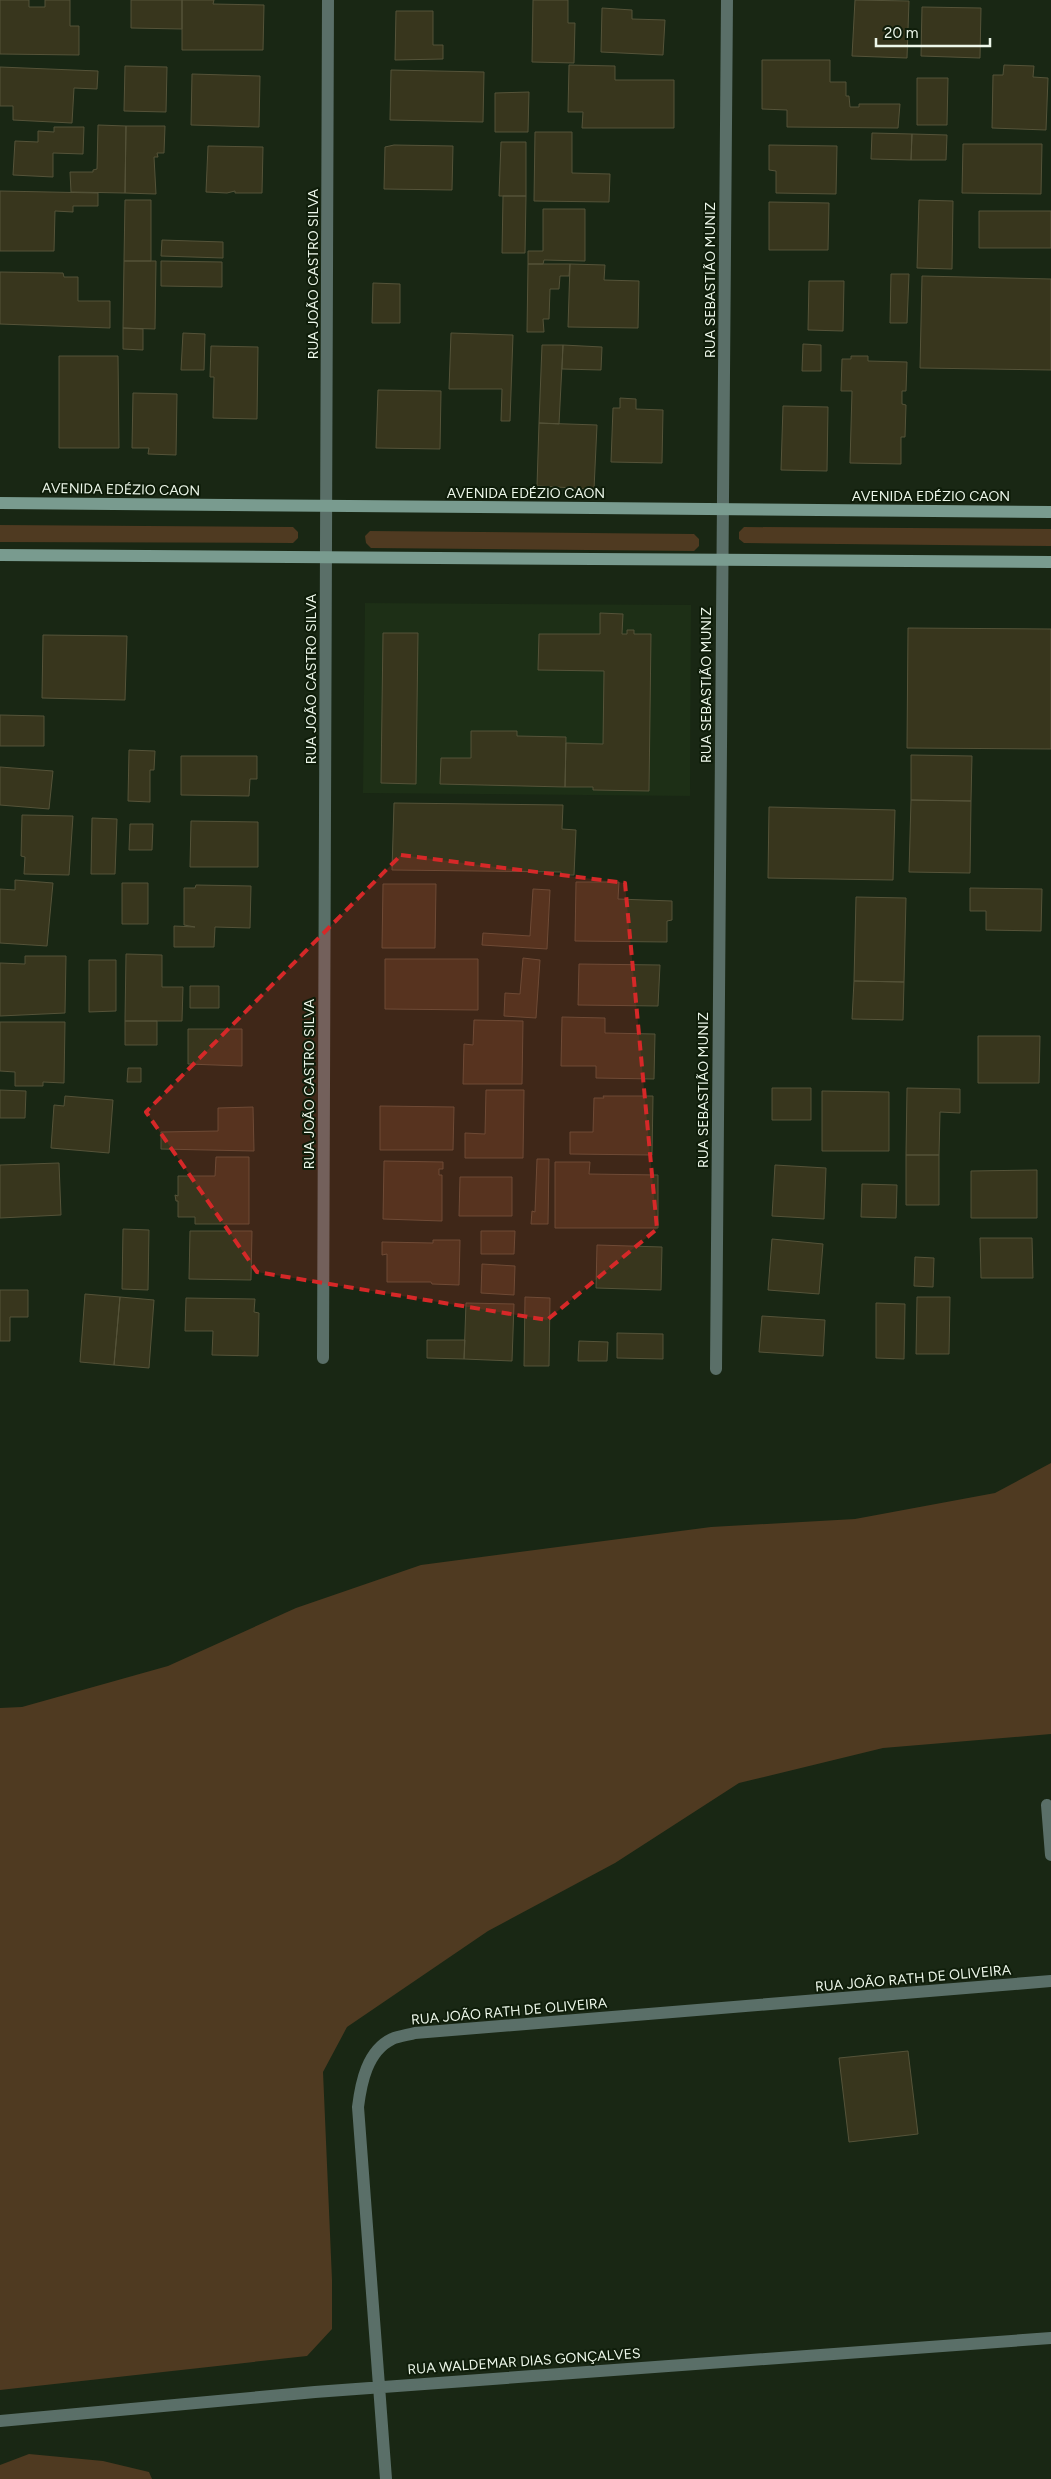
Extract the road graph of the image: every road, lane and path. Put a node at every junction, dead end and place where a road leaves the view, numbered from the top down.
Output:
1 (328, 0) edge
2 (726, 0) edge
3 (0, 503) edge
4 (327, 506) junction
5 (723, 510) junction
6 (1051, 512) edge
7 (0, 554) edge
8 (326, 557) junction
9 (722, 560) junction
10 (1051, 562) edge
11 (323, 1358) dead end
12 (716, 1370) dead end
13 (1047, 1806) dead end
14 (1051, 1855) edge
15 (1051, 1981) edge
16 (1051, 2338) edge
17 (378, 2387) junction
18 (0, 2421) edge
19 (386, 2479) edge

1 - 4 street, RUA JOÃO CASTRO SILVA
2 - 5 street, RUA SEBASTIÃO MUNIZ
3 - 4 main road, AVENIDA EDÉZIO CAON
4 - 5 main road, AVENIDA EDÉZIO CAON
4 - 8 street, RUA JOÃO CASTRO SILVA
5 - 6 main road, AVENIDA EDÉZIO CAON
5 - 9 street, RUA SEBASTIÃO MUNIZ
7 - 8 main road
8 - 9 main road
8 - 11 street, RUA JOÃO CASTRO SILVA
9 - 10 main road
9 - 12 street, RUA SEBASTIÃO MUNIZ
13 - 14 street
15 - 17 street, RUA JOÃO RATH DE OLIVEIRA
16 - 17 street, RUA WALDEMAR DIAS GONÇALVES
17 - 18 street, RUA WALDEMAR DIAS GONÇALVES
17 - 19 street, RUA JOÃO RATH DE OLIVEIRA

